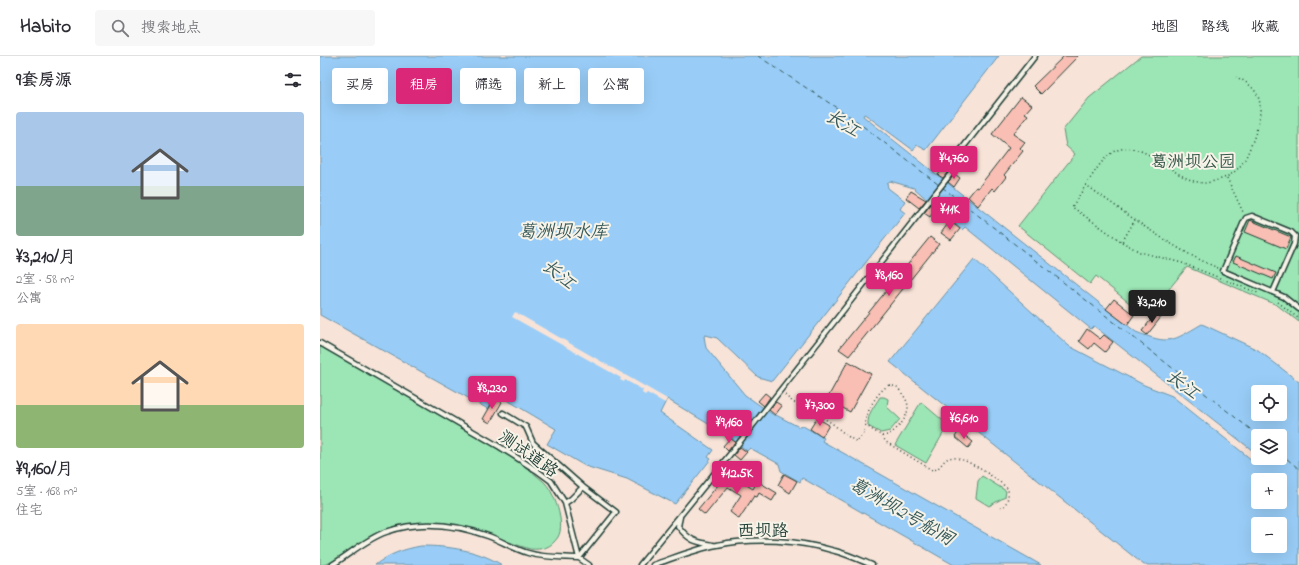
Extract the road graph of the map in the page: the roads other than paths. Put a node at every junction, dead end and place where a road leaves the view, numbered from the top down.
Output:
1 (1035, 56) edge
2 (1273, 292) junction
3 (1299, 309) edge
4 (320, 343) edge
5 (503, 413) dead end
6 (583, 487) junction
7 (564, 503) junction
8 (680, 516) junction
9 (716, 545) junction
10 (579, 558) junction
11 (332, 565) edge
12 (589, 565) edge
13 (640, 565) edge
14 (653, 565) edge
15 (872, 565) edge

1 - 8 lane
2 - 2 lane
2 - 3 lane
4 - 7 lane, 测试道路
5 - 6 lane
6 - 7 lane
6 - 10 lane
7 - 10 lane, 测试道路
8 - 9 lane
8 - 13 lane
9 - 14 lane, 西坝路
9 - 15 lane, 西坝路
10 - 11 lane
10 - 12 lane

